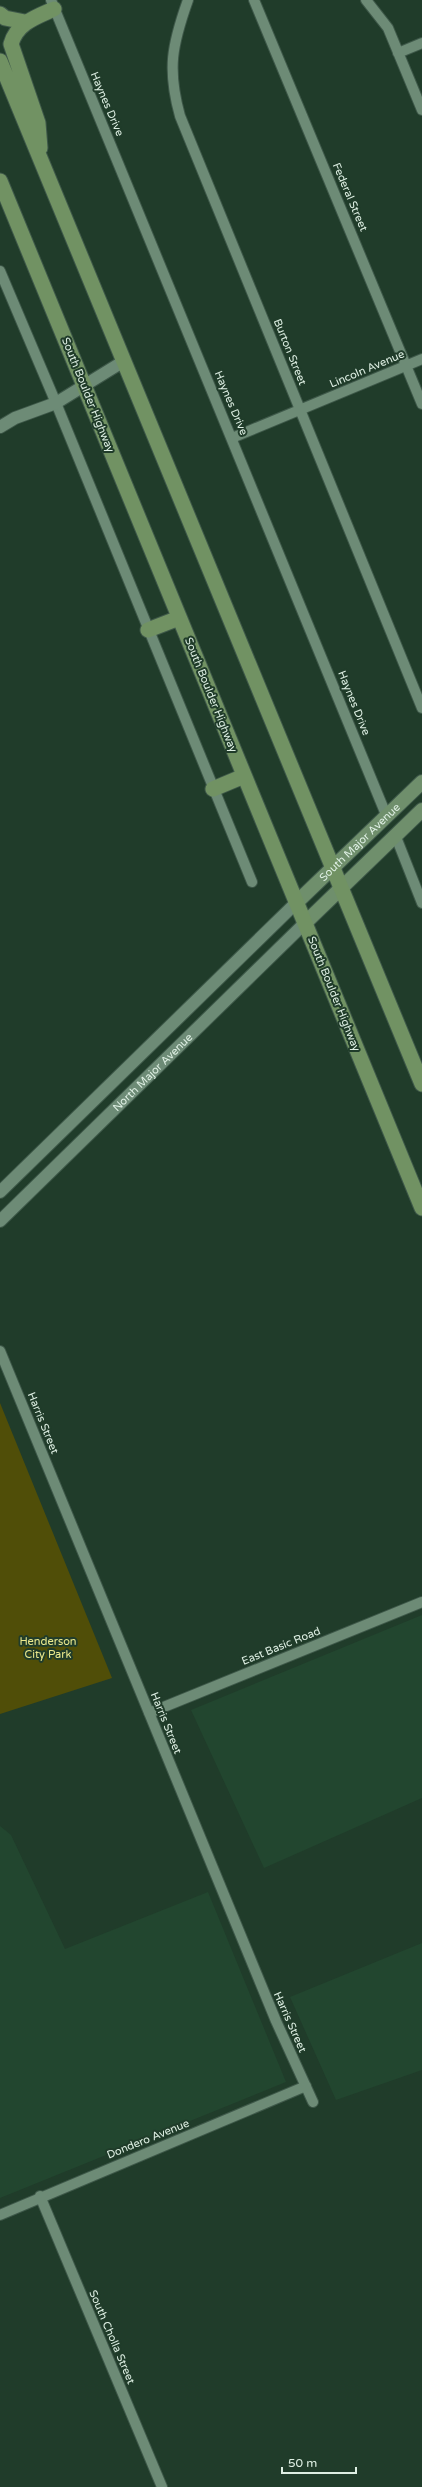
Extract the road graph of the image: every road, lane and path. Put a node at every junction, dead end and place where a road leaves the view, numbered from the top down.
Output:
1 (188, 0) edge
2 (254, 0) edge
3 (366, 0) edge
4 (52, 4) edge
5 (0, 14) edge
6 (25, 22) junction
7 (422, 43) edge
8 (398, 53) junction
9 (0, 61) edge
10 (410, 82) junction
11 (422, 84) edge
12 (422, 110) edge
13 (40, 158) junction
14 (0, 181) edge
15 (0, 271) edge
16 (422, 359) edge
17 (124, 361) junction
18 (406, 366) junction
19 (84, 385) junction
20 (56, 402) junction
21 (422, 404) edge
22 (301, 410) junction
23 (0, 427) edge
24 (232, 438) junction
25 (180, 618) junction
26 (148, 630) junction
27 (422, 708) edge
28 (244, 776) junction
29 (422, 782) edge
30 (213, 789) junction
31 (422, 810) edge
32 (388, 816) junction
33 (396, 836) junction
34 (332, 866) junction
35 (252, 882) dead end
36 (341, 887) junction
37 (296, 903) junction
38 (422, 903) edge
39 (305, 923) junction
40 (422, 1084) edge
41 (107, 1088) junction
42 (120, 1103) junction
43 (21, 1172) junction
44 (35, 1187) junction
45 (0, 1192) edge
46 (422, 1208) edge
47 (0, 1221) edge
48 (0, 1351) edge
49 (422, 1602) edge
50 (149, 1713) junction
51 (306, 2086) junction
52 (313, 2102) dead end
53 (40, 2196) junction
54 (0, 2215) edge
55 (162, 2487) edge

1 - 22 street, Burton Street
2 - 18 street, Federal Street
3 - 8 street
4 - 6 main road
4 - 24 street, Haynes Drive
5 - 6 main road
6 - 13 main road
7 - 8 street
8 - 10 street
9 - 13 main road
10 - 11 street
10 - 12 street
13 - 17 main road
14 - 19 main road, South Boulder Highway
15 - 20 street
16 - 18 street, Lincoln Avenue
17 - 19 street
17 - 34 main road
18 - 21 street, Federal Street
18 - 22 street, Lincoln Avenue
19 - 20 street
19 - 25 main road, South Boulder Highway
20 - 23 street
20 - 26 street
22 - 24 street, Lincoln Avenue
22 - 27 street, Burton Street
24 - 32 street, Haynes Drive
25 - 26 main road
25 - 28 main road, South Boulder Highway
26 - 30 street
28 - 30 main road
28 - 37 main road, South Boulder Highway
29 - 32 main road, South Major Avenue
30 - 35 street
31 - 33 main road, South Major Avenue
32 - 34 main road, South Major Avenue
33 - 36 main road, South Major Avenue
33 - 38 street
34 - 36 main road
34 - 37 main road, South Major Avenue
36 - 39 main road, South Major Avenue
36 - 40 main road
37 - 39 main road, South Boulder Highway
37 - 41 street, North Major Avenue
39 - 42 street, North Major Avenue
39 - 46 main road, South Boulder Highway
41 - 42 street
41 - 43 street, North Major Avenue
42 - 44 street, North Major Avenue
43 - 44 street
43 - 45 street, North Major Avenue
44 - 47 street, North Major Avenue
48 - 50 street, Harris Street
49 - 50 street, East Basic Road
50 - 51 street, Harris Street
51 - 52 street, Harris Street
51 - 53 street, Dondero Avenue
53 - 54 street, Dondero Avenue
53 - 55 street, South Cholla Street

